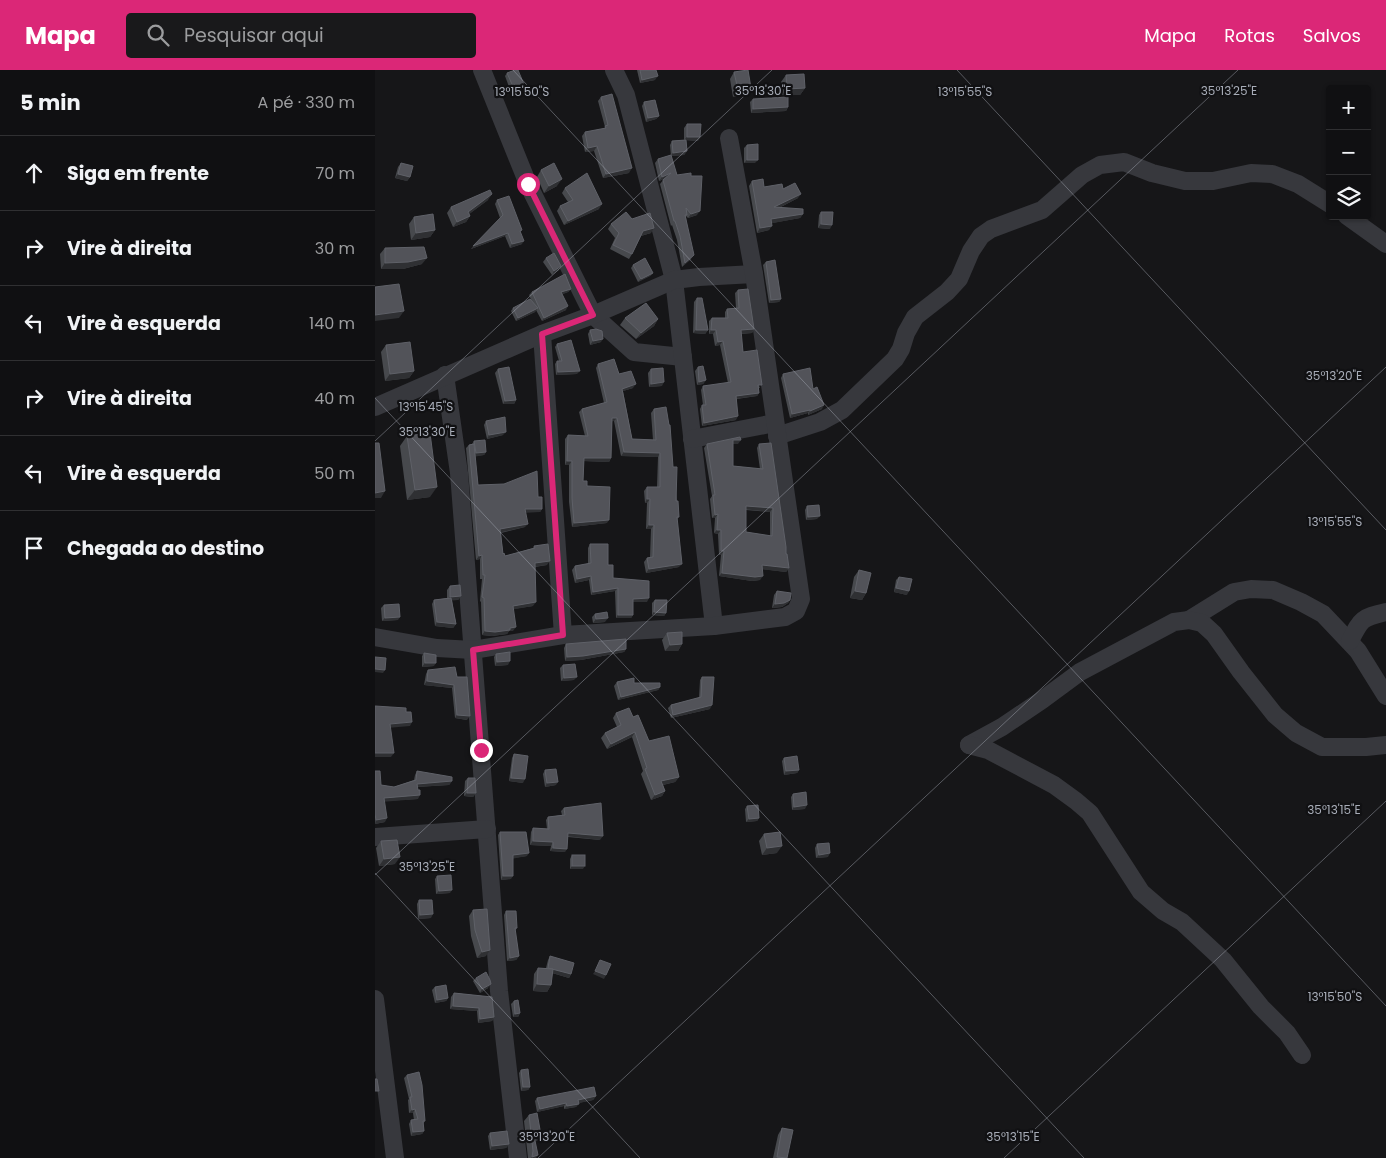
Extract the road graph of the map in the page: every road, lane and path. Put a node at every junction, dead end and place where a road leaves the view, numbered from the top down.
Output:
1 (482, 70) edge
2 (614, 70) edge
3 (729, 138) dead end
4 (1326, 202) edge
5 (1352, 220) edge
6 (1366, 230) junction
7 (1386, 232) edge
8 (1386, 244) edge
9 (754, 274) junction
10 (674, 280) junction
11 (593, 315) junction
12 (542, 334) junction
13 (683, 357) junction
14 (445, 375) junction
15 (375, 407) edge
16 (776, 429) junction
17 (692, 438) junction
18 (1386, 612) edge
19 (1189, 620) junction
20 (714, 626) junction
21 (563, 635) junction
22 (375, 637) edge
23 (1349, 641) junction
24 (473, 650) junction
25 (1386, 696) edge
26 (1386, 745) edge
27 (487, 829) junction
28 (375, 837) edge
29 (375, 999) edge
30 (1302, 1055) dead end
31 (395, 1158) edge
32 (518, 1158) edge

1 - 11 street
2 - 10 street
3 - 9 street
4 - 16 street
5 - 6 street
6 - 7 street
6 - 8 street
9 - 10 street
9 - 16 street
10 - 11 street
10 - 13 street
11 - 12 street
11 - 13 street
12 - 14 street
12 - 21 street
13 - 17 street
14 - 15 street
14 - 24 street
16 - 17 street
16 - 20 street
17 - 20 street
18 - 23 street
19 - 23 street
19 - 26 street
19 - 30 street
20 - 21 street
21 - 24 street
22 - 24 street
23 - 25 street
24 - 27 street
27 - 28 street
27 - 32 street
29 - 31 street

